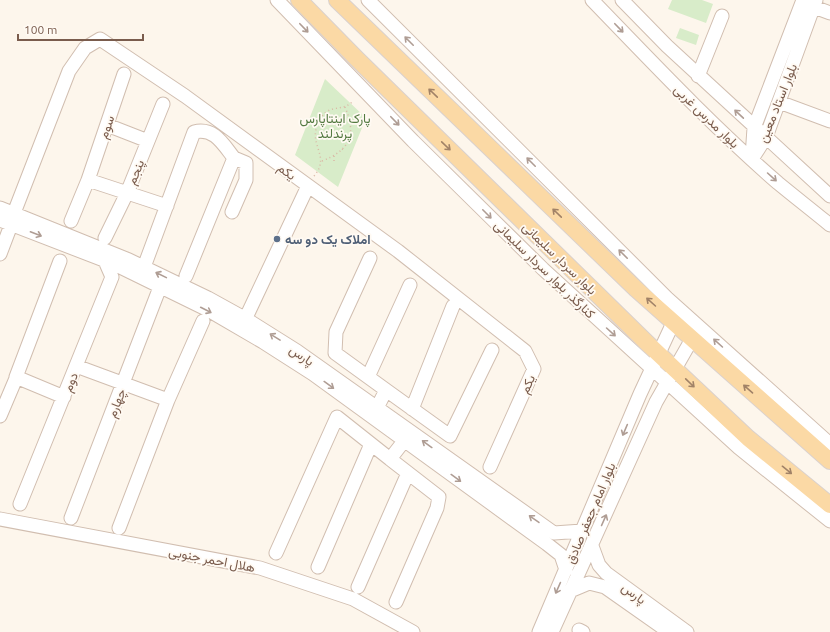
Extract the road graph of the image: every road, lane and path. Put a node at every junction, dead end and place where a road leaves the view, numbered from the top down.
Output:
1 (277, 0) edge
2 (299, 0) edge
3 (337, 0) edge
4 (368, 0) edge
5 (592, 0) edge
6 (622, 0) edge
7 (806, 2) edge
8 (830, 13) edge
9 (722, 16) dead end
10 (357, 59) junction
11 (124, 74) dead end
12 (698, 76) junction
13 (371, 97) junction
14 (352, 102) dead end
15 (779, 102) junction
16 (163, 104) dead end
17 (345, 107) junction
18 (830, 121) edge
19 (107, 125) junction
20 (352, 128) junction
21 (754, 128) junction
22 (355, 129) dead end
23 (766, 137) junction
24 (148, 141) junction
25 (346, 145) junction
26 (348, 146) dead end
27 (342, 149) junction
28 (345, 152) dead end
29 (334, 156) junction
30 (234, 158) junction
31 (752, 159) junction
32 (322, 161) junction
33 (334, 161) dead end
34 (88, 180) junction
35 (308, 186) junction
36 (127, 193) junction
37 (830, 196) edge
38 (167, 206) junction
39 (0, 208) edge
40 (232, 212) dead end
41 (8, 219) edge
42 (71, 221) dead end
43 (830, 225) edge
44 (105, 238) dead end
45 (0, 254) edge
46 (370, 258) dead end
47 (60, 261) dead end
48 (105, 261) junction
49 (144, 267) junction
50 (125, 270) junction
51 (186, 276) dead end
52 (112, 278) junction
53 (410, 285) dead end
54 (160, 287) junction
55 (453, 306) dead end
56 (203, 321) dead end
57 (674, 323) junction
58 (243, 324) junction
59 (692, 339) junction
60 (492, 350) dead end
61 (655, 362) junction
62 (76, 366) junction
63 (676, 369) junction
64 (16, 376) junction
65 (368, 377) junction
66 (667, 383) junction
67 (123, 384) junction
68 (386, 390) junction
69 (640, 394) junction
70 (64, 397) junction
71 (168, 400) junction
72 (656, 402) junction
73 (377, 408) junction
74 (790, 408) junction
75 (412, 409) junction
76 (771, 410) junction
77 (0, 416) edge
78 (404, 441) junction
79 (830, 443) edge
80 (371, 444) junction
81 (390, 458) junction
82 (830, 461) edge
83 (490, 467) dead end
84 (408, 473) junction
85 (20, 504) dead end
86 (830, 505) edge
87 (71, 518) dead end
88 (0, 519) edge
89 (830, 520) edge
90 (119, 528) dead end
91 (582, 531) junction
92 (554, 533) junction
93 (547, 544) junction
94 (592, 546) junction
95 (276, 553) dead end
96 (318, 567) dead end
97 (566, 570) junction
98 (358, 586) dead end
99 (570, 591) junction
100 (396, 602) dead end
101 (413, 632) edge
102 (538, 632) edge
103 (552, 632) edge
104 (669, 632) edge
105 (687, 632) edge

1 -> 13 street, کنارگذر بلوار سردار سلیمانی
2 - 10 main road, بلوار سردار سلیمانی
57 -> 3 main road
74 -> 4 street
5 -> 31 street, بلوار مدرس غربی
6 - 12 street, بلوار مدرس غربی
7 - 8 street
7 - 15 street, بلوار استاد معین
7 - 21 street, بلوار استاد معین
9 - 12 street
10 - 13 street
10 -> 61 main road, بلوار سردار سلیمانی
11 - 19 street, سوم
21 -> 12 street, بلوار مدرس غربی
13 -> 61 street, کنارگذر بلوار سردار سلیمانی
14 - 17 path
15 - 18 street
15 - 23 street, بلوار استاد معین
16 - 24 street, پنجم
17 - 20 path
17 - 32 path
19 - 24 street
19 - 34 street, سوم
20 - 22 path
20 - 25 path
21 - 23 street, بلوار مدرس غربی
21 - 31 street, بلوار استاد معین
23 - 31 street, بلوار استاد معین
23 - 37 street, بلوار مدرس غربی
24 - 36 street, پنجم
25 - 26 path
25 - 27 path
27 - 28 path
27 - 29 path
29 - 32 path
29 - 33 path
30 - 38 street
30 - 40 street
30 - 51 street
31 -> 43 street, بلوار مدرس غربی
32 - 35 path
34 - 36 street
34 - 42 street, سوم
35 - 41 street, یکم
35 - 58 street
35 - 83 street, یکم
36 - 38 street
36 - 44 street, پنجم
38 - 49 street
39 - 41 street, پارس
41 - 45 street
41 -> 48 street, پارس
41 - 49 street, پارس
46 - 65 street
47 - 64 street
48 - 50 street, پارس
48 - 52 street
58 -> 49 street, پارس
50 - 52 street
50 - 54 street, پارس
52 - 62 street, دوم
53 - 65 street
54 -> 58 street, پارس
54 - 67 street, چهارم
55 - 75 street
56 - 71 street
57 - 59 main road
57 - 61 street, بلوار امام جعفر صادق
73 -> 58 street, پارس
58 -> 78 street, پارس
59 - 63 street, بلوار امام جعفر صادق
76 -> 59 main road
60 - 75 street
61 - 63 main road, بلوار سردار سلیمانی
61 - 66 street, کنارگذر بلوار سردار سلیمانی
61 - 69 street, بلوار امام جعفر صادق
62 - 67 street
62 - 70 street, دوم
63 - 66 street, بلوار امام جعفر صادق
63 -> 86 main road, بلوار سردار سلیمانی
64 - 70 street
64 - 77 street
65 - 68 street
66 - 72 street, بلوار امام جعفر صادق
66 - 89 street, کنارگذر بلوار سردار سلیمانی
67 - 71 street
67 - 87 street, چهارم
68 - 73 street
68 - 75 street
69 - 72 street
69 -> 91 street, بلوار امام جعفر صادق
70 - 85 street, دوم
71 - 90 street
94 -> 72 street, بلوار امام جعفر صادق
92 -> 73 street, پارس
74 - 76 street
74 - 79 street
76 - 82 main road
78 - 81 street
78 -> 93 street, پارس
80 - 81 street
80 - 95 street
80 - 96 street
81 - 84 street
84 - 98 street
84 - 100 street
88 - 101 street, هلال احمر جنوبی
91 - 92 street
91 - 97 street, بلوار امام جعفر صادق
92 - 93 street
93 - 97 street, پارس
94 - 99 street, بلوار امام جعفر صادق
94 - 105 street, پارس
97 -> 102 street, بلوار امام جعفر صادق
99 - 103 street, بلوار امام جعفر صادق
99 - 104 street, پارس

